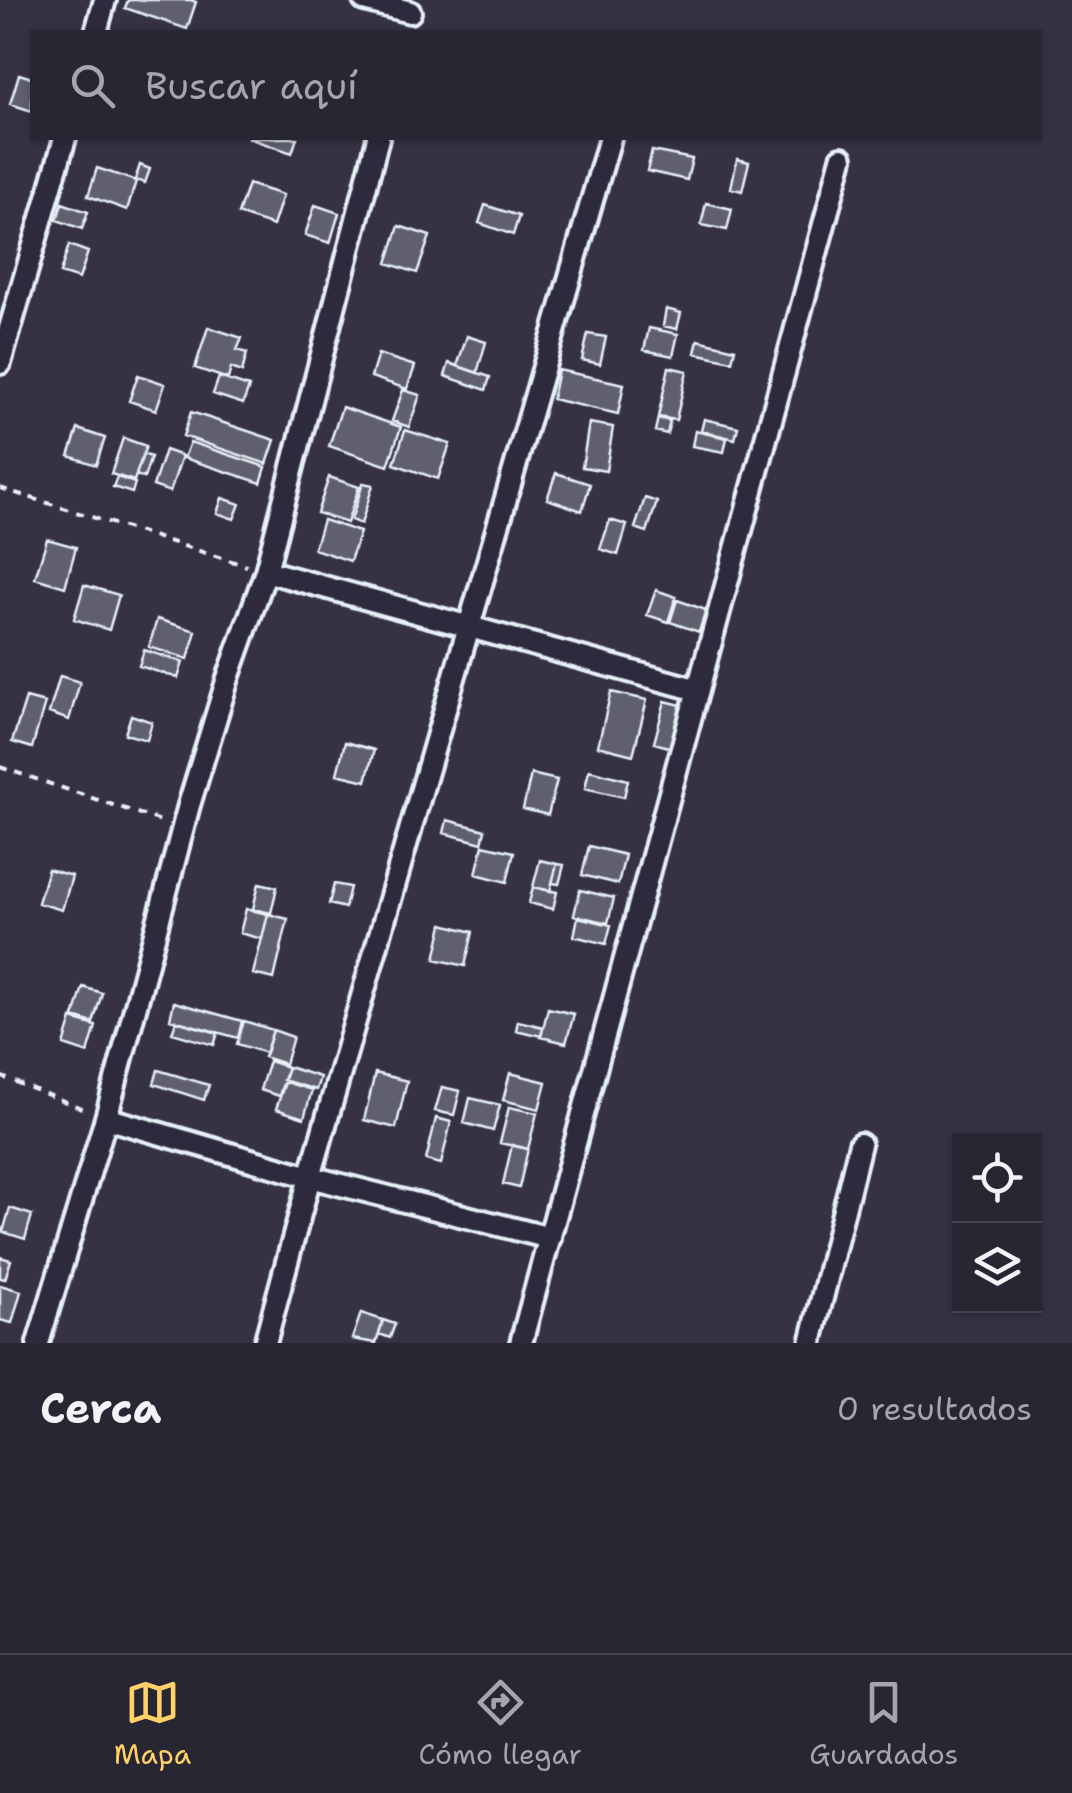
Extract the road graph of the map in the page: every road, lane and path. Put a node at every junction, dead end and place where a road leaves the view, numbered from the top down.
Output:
1 (105, 0) edge
2 (364, 0) edge
3 (409, 15) edge
4 (97, 30) edge
5 (64, 140) edge
6 (377, 140) edge
7 (609, 140) edge
8 (842, 158) dead end
9 (0, 363) edge
10 (0, 488) edge
11 (266, 572) junction
12 (468, 626) junction
13 (698, 690) junction
14 (0, 767) edge
15 (183, 829) junction
16 (0, 1076) edge
17 (106, 1118) junction
18 (860, 1144) dead end
19 (310, 1178) junction
20 (550, 1238) junction
21 (38, 1343) edge
22 (266, 1343) edge
23 (521, 1343) edge
24 (811, 1343) edge

1 - 4 street
2 - 3 street
5 - 9 street
6 - 11 street
7 - 12 street
8 - 13 street
10 - 11 path
11 - 12 street
11 - 15 street
12 - 13 street
12 - 19 street
13 - 20 street
14 - 15 path
15 - 17 street
16 - 17 path
17 - 19 street
17 - 21 street
18 - 24 street
19 - 20 street
19 - 22 street
20 - 23 street

